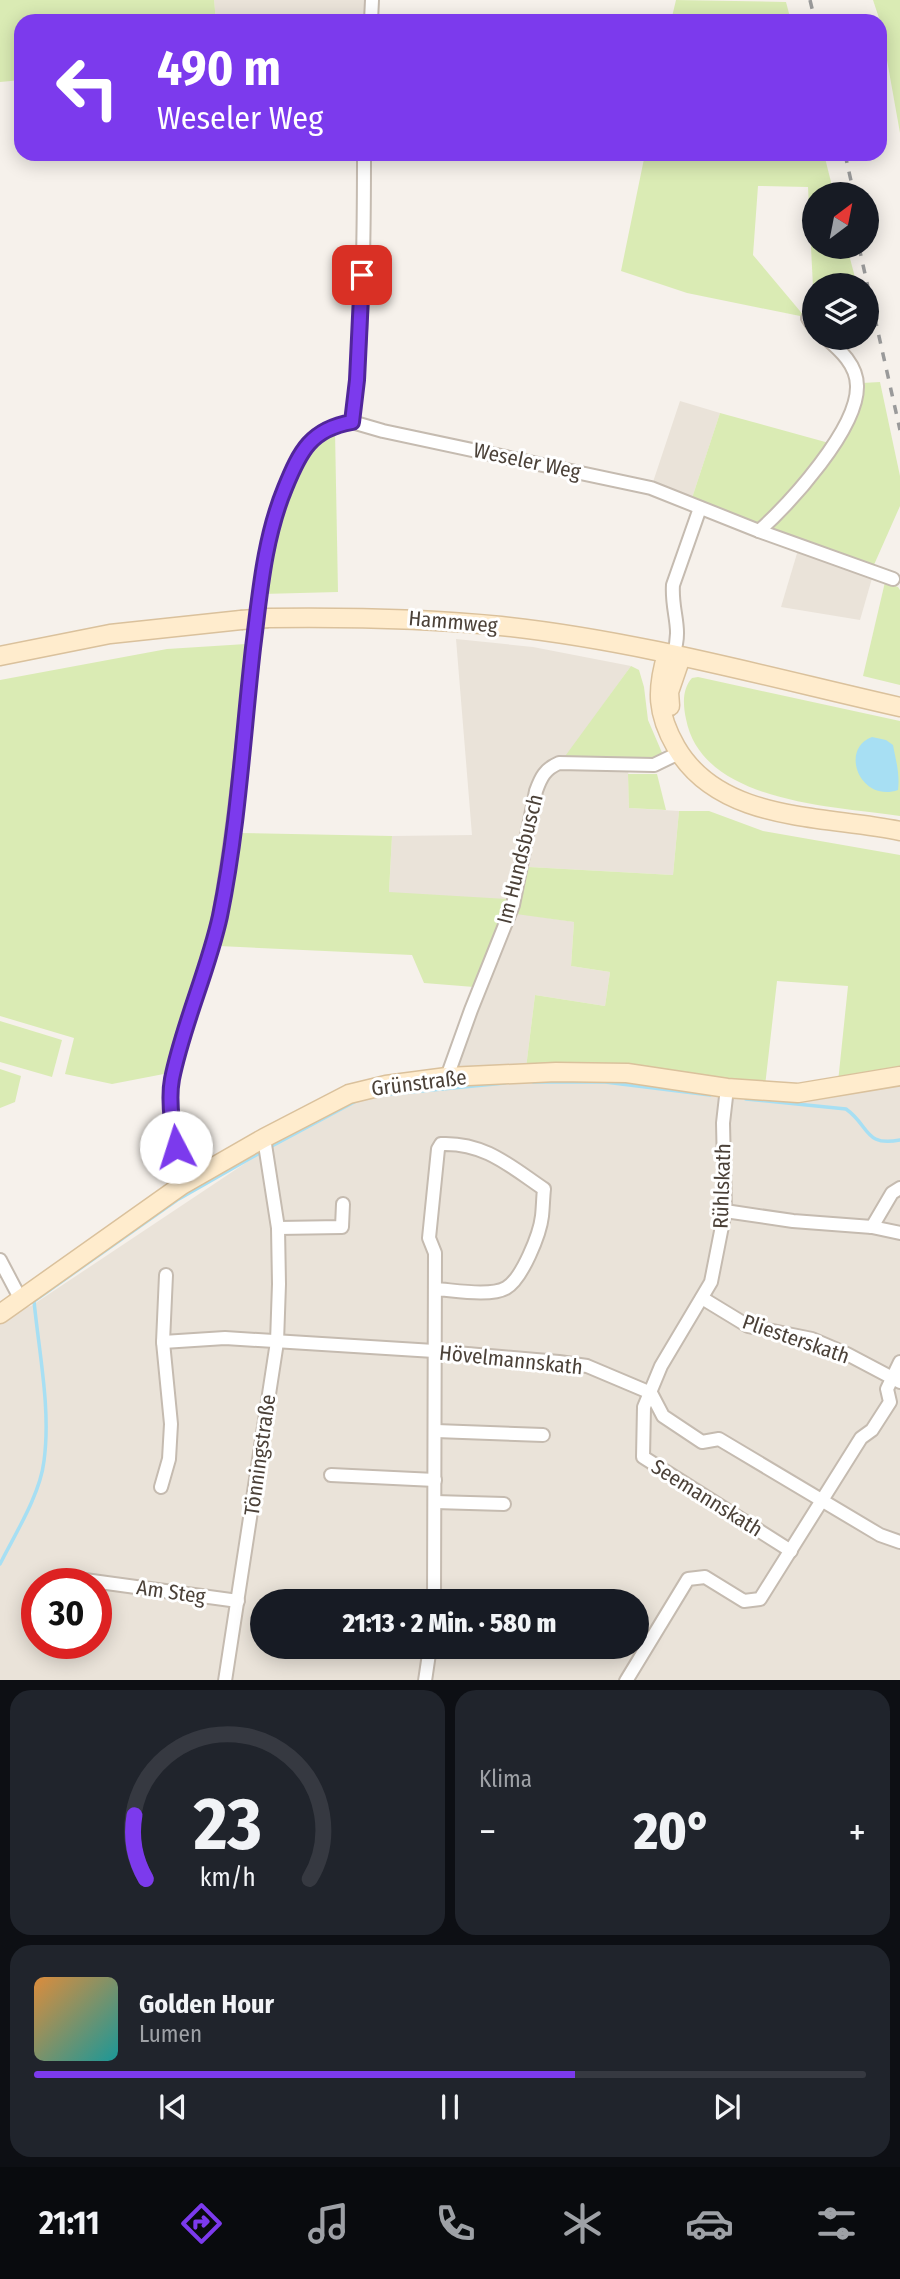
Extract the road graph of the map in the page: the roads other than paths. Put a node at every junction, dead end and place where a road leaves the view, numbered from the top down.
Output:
1 (364, 161) edge
2 (839, 350) edge
3 (352, 422) junction
4 (700, 508) junction
5 (759, 531) junction
6 (893, 579) dead end
7 (0, 656) edge
8 (674, 656) junction
9 (900, 707) edge
10 (677, 748) junction
11 (900, 831) edge
12 (900, 1076) edge
13 (447, 1077) junction
14 (727, 1088) junction
15 (264, 1138) junction
16 (182, 1185) junction
17 (900, 1188) edge
18 (343, 1204) dead end
19 (725, 1211) junction
20 (872, 1227) junction
21 (278, 1228) junction
22 (900, 1233) edge
23 (0, 1260) edge
24 (166, 1275) dead end
25 (435, 1289) junction
26 (20, 1298) junction
27 (702, 1298) junction
28 (0, 1314) edge
29 (163, 1342) junction
30 (276, 1342) junction
31 (434, 1351) junction
32 (900, 1362) edge
33 (896, 1380) edge
34 (651, 1393) junction
35 (436, 1431) junction
36 (543, 1435) dead end
37 (331, 1475) dead end
38 (435, 1480) junction
39 (161, 1487) dead end
40 (822, 1501) junction
41 (435, 1502) junction
42 (505, 1504) dead end
43 (900, 1542) edge
44 (791, 1551) junction
45 (112, 1584) edge
46 (434, 1589) edge
47 (238, 1601) junction
48 (428, 1659) edge
49 (225, 1680) edge
50 (425, 1680) edge
51 (627, 1680) edge

1 - 3 street
2 - 5 street
3 - 4 street, Weseler Weg
3 - 16 street
4 - 5 street, Weseler Weg
4 - 8 street
5 - 6 street, Weseler Weg
7 - 8 main road, Hammweg, bridge
8 - 9 main road, Hammweg
8 - 10 main road
10 - 11 main road
10 - 13 street, Im Hundsbusch
12 - 14 main road, Grünstraße
13 - 14 main road, Grünstraße
13 - 15 main road, Grünstraße
14 - 19 street, Rühlskath
15 - 16 main road, Grünstraße
15 - 21 street, Tönningstraße
16 - 26 main road, Grünstraße
17 - 20 street
18 - 21 street
19 - 20 street
19 - 27 street, Rühlskath
20 - 22 street
21 - 30 street, Tönningstraße
23 - 26 street
24 - 29 street
25 - 25 street
25 - 31 street
26 - 28 main road, Grünstraße
27 - 33 street, Pliesterskath
27 - 34 street, Rühlskath
29 - 30 street, Hövelmannskath
29 - 39 street
30 - 31 street, Hövelmannskath
30 - 47 street, Tönningstraße
31 - 34 street, Hövelmannskath
31 - 35 street
32 - 33 street
33 - 40 street
34 - 40 street
34 - 44 street, Seemannskath
35 - 36 street
35 - 38 street
37 - 38 street
38 - 41 street
40 - 43 street
40 - 44 street
41 - 42 street
41 - 46 street
44 - 51 street
45 - 47 street, Am Steg
47 - 49 street, Tönningstraße
48 - 50 street

